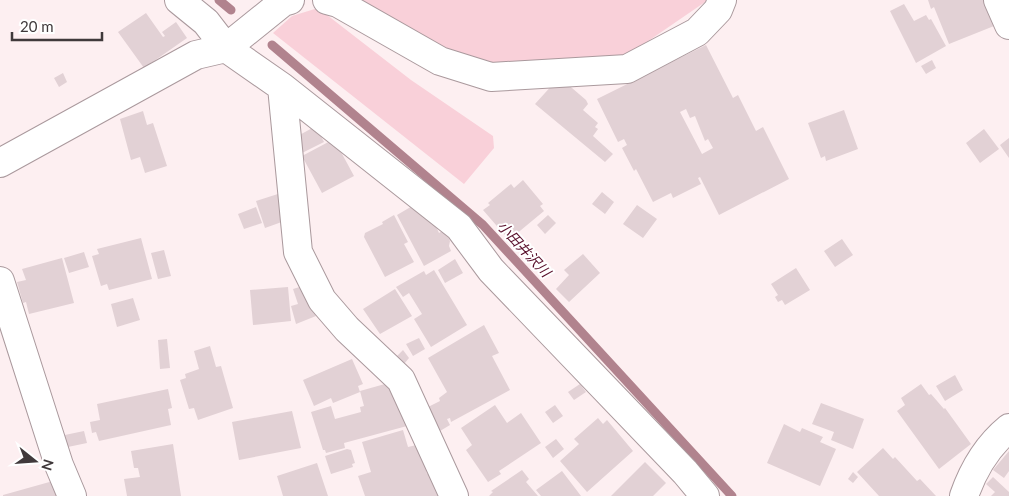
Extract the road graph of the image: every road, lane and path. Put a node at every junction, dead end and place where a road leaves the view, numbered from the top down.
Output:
1 (179, 0) edge
2 (290, 0) edge
3 (327, 0) edge
4 (722, 0) edge
5 (998, 0) edge
6 (1009, 25) edge
7 (226, 48) junction
8 (282, 87) junction
9 (0, 163) edge
10 (0, 281) edge
11 (1009, 428) edge
12 (72, 496) edge
13 (454, 496) edge
14 (705, 496) edge
15 (964, 496) edge

1 - 7 street
2 - 7 street
3 - 4 street
5 - 6 street
7 - 8 street
7 - 9 street
8 - 13 street
8 - 14 street
10 - 12 street
11 - 15 street

